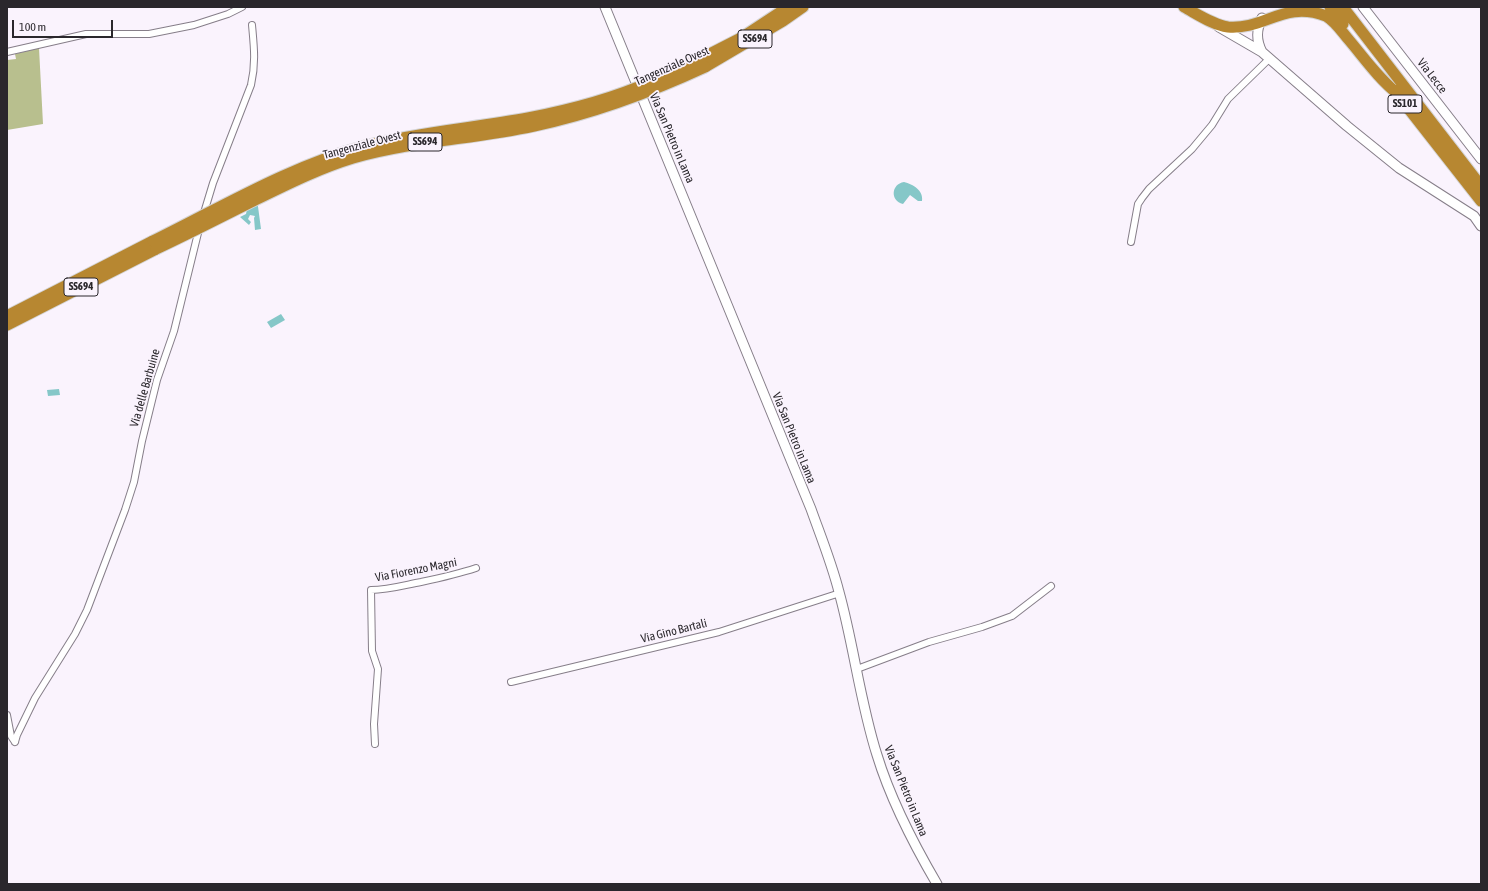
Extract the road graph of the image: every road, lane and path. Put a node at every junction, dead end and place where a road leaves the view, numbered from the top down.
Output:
1 (242, 7) edge
2 (605, 7) edge
3 (788, 7) edge
4 (803, 7) edge
5 (1184, 7) edge
6 (1272, 7) edge
7 (1330, 7) edge
8 (1343, 7) edge
9 (1363, 7) edge
10 (1202, 17) junction
11 (1262, 18) junction
12 (252, 25) dead end
13 (7, 52) edge
14 (1262, 52) junction
15 (1269, 59) junction
16 (702, 63) junction
17 (1398, 94) junction
18 (1481, 159) edge
19 (1481, 186) edge
20 (1481, 201) edge
21 (1481, 226) edge
22 (1131, 242) dead end
23 (154, 245) junction
24 (7, 316) edge
25 (7, 325) edge
26 (476, 568) dead end
27 (1051, 586) dead end
28 (840, 593) junction
29 (857, 669) junction
30 (511, 682) dead end
31 (7, 715) edge
32 (375, 744) dead end
33 (937, 884) edge

1 - 13 street
2 - 28 main road, Via San Pietro in Lama
3 - 16 highway, Tangenziale Ovest / SS694
4 - 16 highway, Tangenziale Ovest / SS694
5 - 10 highway
6 - 11 highway
7 - 17 highway, SS101
8 - 19 highway, SS101
9 - 18 main road, Via Lecce
10 - 11 highway
10 - 14 main road
11 - 14 main road
11 - 17 highway
12 - 31 street, Via delle Barbuine
14 - 15 main road
15 - 21 main road
15 - 22 street
16 - 23 highway, Tangenziale Ovest / SS694, bridge
17 - 20 highway, SS101
23 - 24 highway, Tangenziale Ovest / SS694
23 - 25 highway, Tangenziale Ovest / SS694
26 - 32 street, Via Fiorenzo Magni
27 - 29 street
28 - 29 main road, Via San Pietro in Lama
28 - 30 street, Via Gino Bartali
29 - 33 main road, Via San Pietro in Lama

